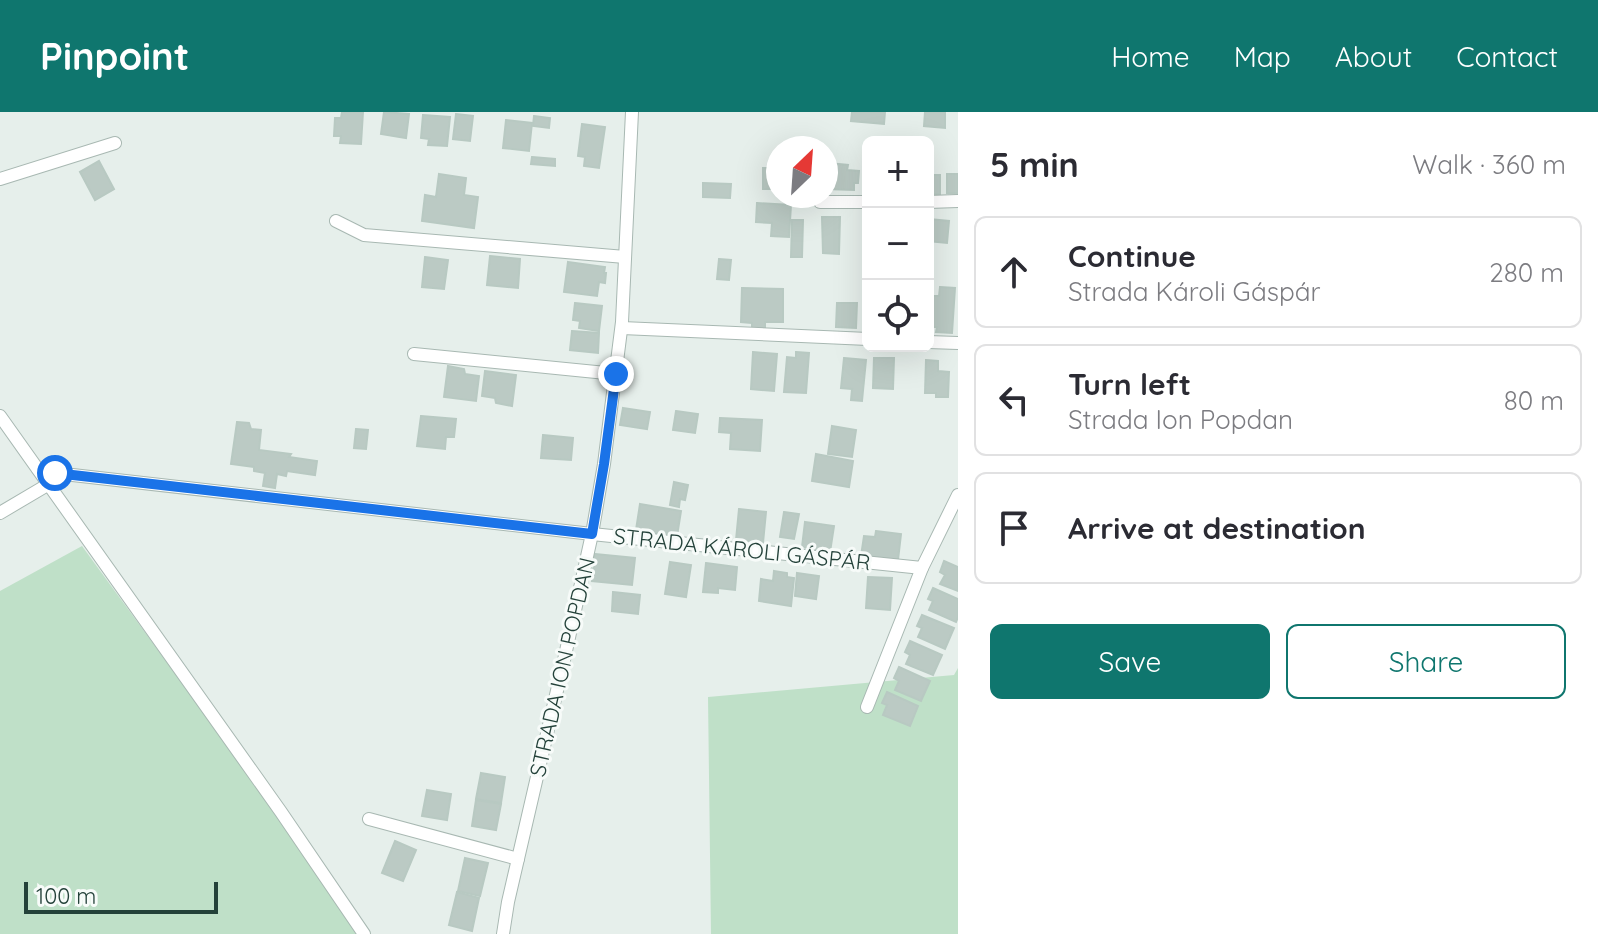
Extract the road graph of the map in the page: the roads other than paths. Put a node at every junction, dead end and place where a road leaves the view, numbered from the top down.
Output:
1 (632, 112) edge
2 (115, 143) dead end
3 (0, 179) edge
4 (958, 201) edge
5 (838, 202) edge
6 (862, 202) edge
7 (934, 202) edge
8 (336, 221) dead end
9 (625, 257) junction
10 (622, 328) junction
11 (862, 339) edge
12 (934, 342) edge
13 (958, 343) edge
14 (414, 354) dead end
15 (616, 374) junction
16 (0, 416) edge
17 (38, 469) junction
18 (49, 484) junction
19 (958, 495) edge
20 (0, 513) edge
21 (592, 534) junction
22 (922, 568) junction
23 (867, 707) dead end
24 (369, 819) dead end
25 (518, 859) junction
26 (364, 934) edge
27 (503, 934) edge

1 - 9 street, STRADA ION POPDAN
2 - 3 street
4 - 7 street
5 - 6 street
8 - 9 street
9 - 10 street, STRADA ION POPDAN
10 - 11 street
10 - 15 street, STRADA ION POPDAN
12 - 13 street
14 - 15 street
15 - 21 street, STRADA ION POPDAN
16 - 17 street
17 - 18 street
17 - 21 street, STRADA KÁROLI GÁSPÁR
18 - 20 street
18 - 26 street
19 - 22 street
21 - 22 street, STRADA KÁROLI GÁSPÁR
21 - 25 street, STRADA ION POPDAN
22 - 23 street
24 - 25 street
25 - 27 street, STRADA ION POPDAN

